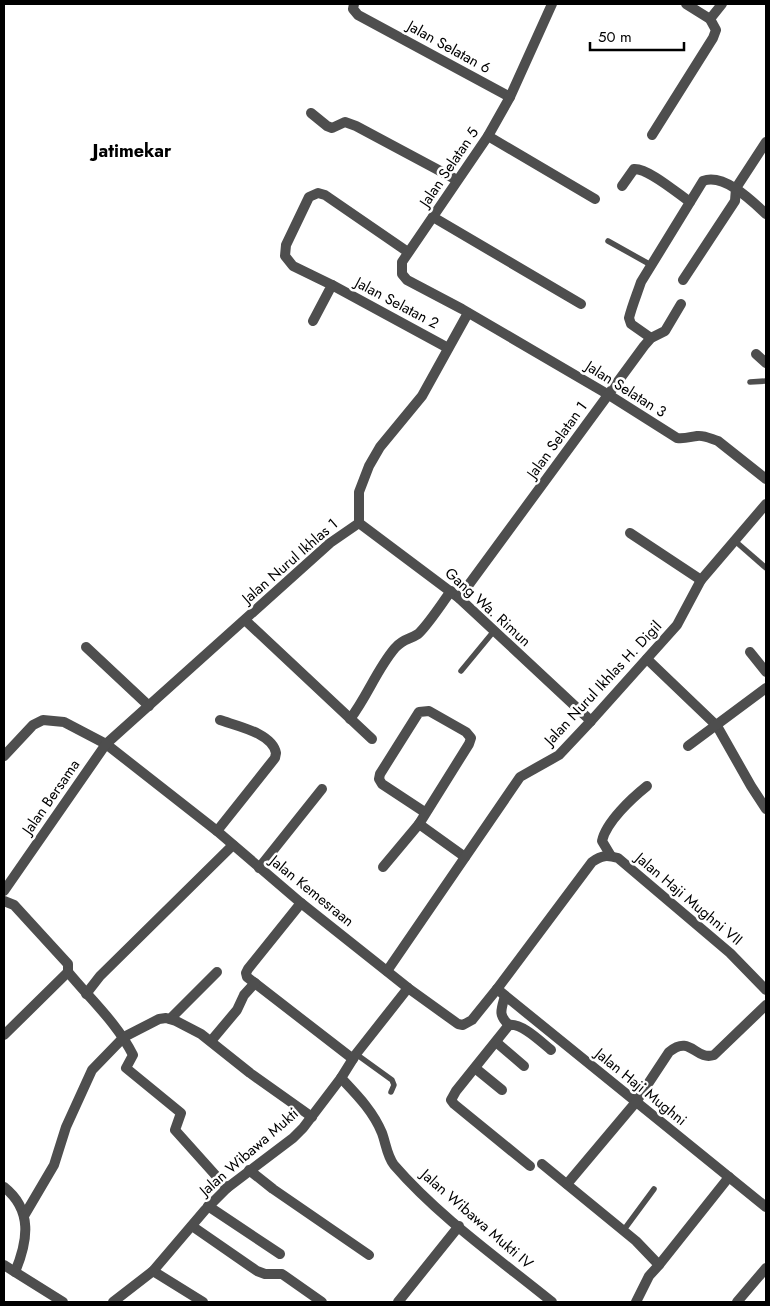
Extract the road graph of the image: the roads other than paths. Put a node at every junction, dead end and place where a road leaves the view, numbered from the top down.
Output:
1 (354, 4) edge
2 (552, 4) edge
3 (686, 4) edge
4 (722, 4) edge
5 (710, 19) junction
6 (510, 97) junction
7 (311, 113) dead end
8 (652, 135) dead end
9 (488, 136) junction
10 (766, 142) edge
11 (457, 180) junction
12 (622, 186) dead end
13 (736, 188) junction
14 (595, 199) dead end
15 (690, 202) junction
16 (766, 214) edge
17 (433, 217) junction
18 (608, 240) dead end
19 (408, 252) junction
20 (650, 265) junction
21 (683, 280) dead end
22 (332, 286) junction
23 (581, 304) dead end
24 (681, 304) dead end
25 (468, 313) junction
26 (313, 321) dead end
27 (651, 338) junction
28 (448, 348) junction
29 (756, 354) dead end
30 (766, 363) edge
31 (766, 381) edge
32 (750, 382) dead end
33 (609, 395) junction
34 (766, 479) edge
35 (766, 506) edge
36 (359, 522) junction
37 (630, 533) dead end
38 (735, 541) junction
39 (766, 568) edge
40 (701, 580) junction
41 (451, 591) junction
42 (459, 598) junction
43 (245, 620) junction
44 (494, 631) junction
45 (86, 646) dead end
46 (750, 652) dead end
47 (647, 659) junction
48 (461, 671) dead end
49 (766, 672) edge
50 (766, 688) edge
51 (149, 706) junction
52 (350, 719) junction
53 (220, 720) dead end
54 (592, 721) junction
55 (717, 726) junction
56 (372, 739) dead end
57 (106, 744) junction
58 (688, 746) dead end
59 (4, 756) edge
60 (647, 786) dead end
61 (322, 789) dead end
62 (766, 809) edge
63 (426, 813) junction
64 (419, 824) junction
65 (217, 831) junction
66 (233, 845) junction
67 (610, 856) junction
68 (465, 857) junction
69 (383, 867) dead end
70 (259, 868) junction
71 (4, 891) edge
72 (4, 901) edge
73 (301, 903) junction
74 (387, 970) junction
75 (68, 972) junction
76 (217, 972) dead end
77 (251, 980) junction
78 (408, 988) junction
79 (766, 990) edge
80 (501, 993) junction
81 (86, 994) junction
82 (766, 1005) edge
83 (170, 1019) junction
84 (510, 1025) junction
85 (4, 1035) edge
86 (124, 1036) junction
87 (211, 1041) junction
88 (496, 1042) junction
89 (551, 1050) dead end
90 (355, 1056) junction
91 (524, 1066) dead end
92 (474, 1068) junction
93 (341, 1078) junction
94 (502, 1090) dead end
95 (391, 1092) dead end
96 (636, 1102) junction
97 (312, 1117) junction
98 (542, 1164) dead end
99 (530, 1166) dead end
100 (249, 1170) junction
101 (730, 1178) junction
102 (567, 1184) junction
103 (4, 1187) edge
104 (227, 1188) junction
105 (654, 1189) dead end
106 (208, 1206) junction
107 (766, 1207) edge
108 (24, 1216) junction
109 (192, 1226) junction
110 (459, 1226) junction
111 (624, 1231) junction
112 (280, 1254) dead end
113 (369, 1255) dead end
114 (4, 1264) edge
115 (659, 1265) junction
116 (766, 1268) edge
117 (153, 1271) junction
118 (15, 1272) junction
119 (63, 1302) edge
120 (113, 1302) edge
121 (202, 1302) edge
122 (322, 1302) edge
123 (398, 1302) edge
124 (552, 1302) edge
125 (636, 1302) edge
126 (737, 1302) edge

1 - 6 street, Jalan Selatan 6
2 - 6 street, Jalan Selatan 5
3 - 5 street
4 - 5 street
5 - 8 street
6 - 9 street, Jalan Selatan 5
7 - 11 street
9 - 11 street, Jalan Selatan 5
9 - 14 street
10 - 13 street
11 - 17 street, Jalan Selatan 5
12 - 15 street
13 - 15 street
13 - 16 street
13 - 21 street
15 - 20 street
17 - 19 street, Jalan Selatan 5
17 - 23 street
18 - 20 lane
19 - 22 street, Jalan Selatan 2
19 - 25 street, Jalan Selatan 5
20 - 27 street
22 - 26 street
22 - 28 street, Jalan Selatan 2
24 - 27 street, Jalan Selatan 1
25 - 28 street, Jalan Nurul Ikhlas 1
25 - 33 street, Jalan Selatan 3
27 - 33 street, Jalan Selatan 1
28 - 36 street, Jalan Nurul Ikhlas 1
29 - 30 street
31 - 32 lane
33 - 34 street, Jalan Selatan 3
33 - 42 street, Jalan Selatan 1
35 - 38 street, Jalan Nurul Ikhlas H. Digil
36 - 41 street, Gang Wa. Rimun
36 - 43 street, Jalan Nurul Ikhlas 1
37 - 40 street
38 - 39 lane
38 - 40 street, Jalan Nurul Ikhlas H. Digil
40 - 47 street, Jalan Nurul Ikhlas H. Digil
41 - 42 street, Gang Wa. Rimun
41 - 52 street
42 - 44 street, Gang Wa. Rimun
43 - 51 street, Jalan Nurul Ikhlas 1
43 - 52 street
44 - 48 lane
44 - 54 street, Gang Wa. Rimun
45 - 51 street
46 - 49 street
47 - 54 street, Jalan Nurul Ikhlas H. Digil
47 - 55 street
50 - 55 street
51 - 57 street, Jalan Nurul Ikhlas 1
52 - 56 street
53 - 65 street
54 - 68 street, Jalan Nurul Ikhlas H. Digil
55 - 58 street
55 - 62 street
57 - 59 street, Jalan Kemesraan
57 - 65 street, Jalan Kemesraan
57 - 71 street, Jalan Bersama
60 - 67 street
61 - 70 street
63 - 63 street
63 - 64 street
64 - 68 street
64 - 69 street
65 - 66 street, Jalan Kemesraan
66 - 70 street, Jalan Kemesraan
66 - 81 street
67 - 79 street, Jalan Haji Mughni VII
67 - 80 street
68 - 74 street, Jalan Nurul Ikhlas H. Digil
70 - 73 street, Jalan Kemesraan
72 - 75 street
73 - 74 street, Jalan Kemesraan
73 - 77 street
74 - 78 street, Jalan Kemesraan
75 - 81 street
75 - 85 street
76 - 83 street
77 - 87 street
77 - 90 street
78 - 80 street, Jalan Kemesraan
78 - 90 street, Jalan Wibawa Mukti
80 - 84 street
80 - 96 street, Jalan Haji Mughni
81 - 86 street
82 - 96 street
83 - 86 street
83 - 87 street
84 - 88 street
84 - 89 street
86 - 104 street
86 - 108 street
87 - 97 street
88 - 91 street
88 - 92 street
90 - 93 street, Jalan Wibawa Mukti
90 - 95 lane
92 - 94 street
92 - 99 street
93 - 97 street, Jalan Wibawa Mukti
93 - 110 street, Jalan Wibawa Mukti IV
96 - 101 street, Jalan Haji Mughni
96 - 102 street
97 - 100 street, Jalan Wibawa Mukti
98 - 102 street
100 - 104 street, Jalan Wibawa Mukti
100 - 113 street
101 - 107 street, Jalan Haji Mughni
101 - 115 street
102 - 111 street
103 - 108 street
104 - 106 street, Jalan Wibawa Mukti
105 - 111 lane
106 - 109 street, Jalan Wibawa Mukti
106 - 112 street
108 - 118 street
109 - 117 street, Jalan Wibawa Mukti
109 - 122 street
110 - 123 street
110 - 124 street, Jalan Wibawa Mukti IV
111 - 115 street
114 - 118 street
115 - 125 street
116 - 126 street
117 - 120 street, Jalan Wibawa Mukti
117 - 121 street
118 - 119 street

